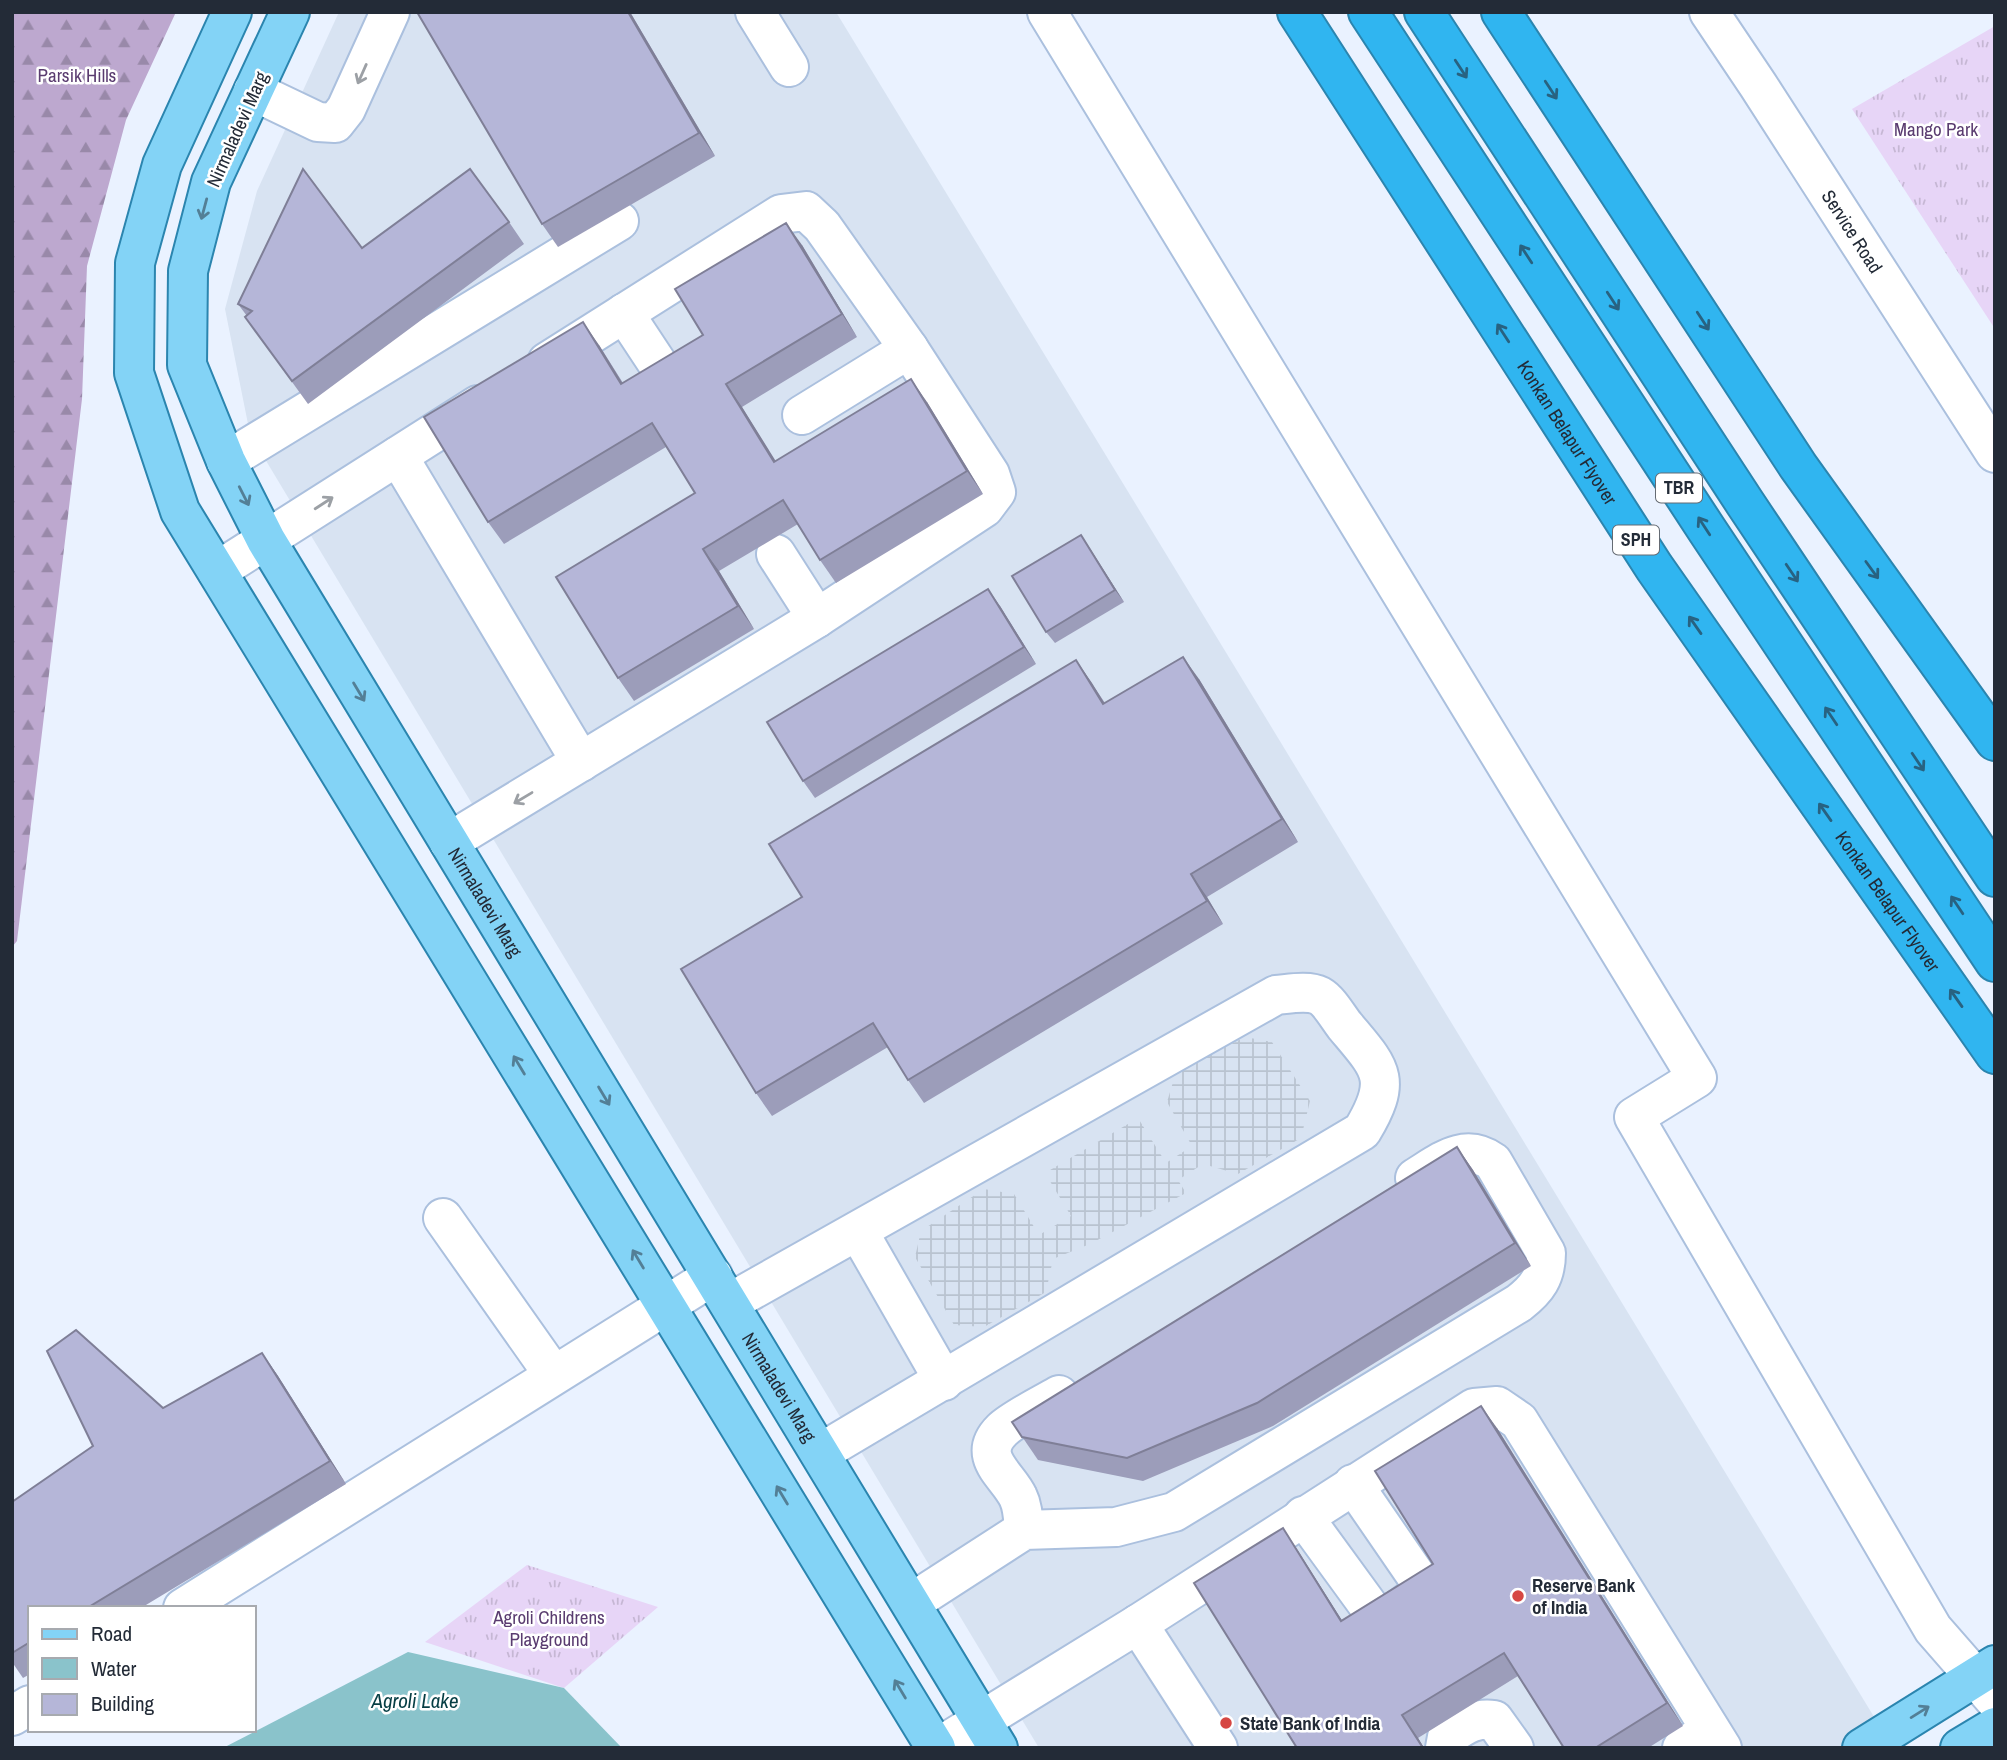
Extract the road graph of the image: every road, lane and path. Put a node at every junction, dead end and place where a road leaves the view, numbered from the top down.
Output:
1 (232, 12) edge
2 (290, 12) edge
3 (390, 12) edge
4 (755, 12) edge
5 (1047, 12) edge
6 (1297, 12) edge
7 (1368, 12) edge
8 (1424, 12) edge
9 (1501, 12) edge
10 (1709, 12) edge
11 (789, 67) dead end
12 (253, 91) junction
13 (619, 221) dead end
14 (624, 313) junction
15 (909, 349) junction
16 (667, 377) edge
17 (802, 415) dead end
18 (1995, 453) edge
19 (398, 456) junction
20 (226, 461) junction
21 (266, 540) junction
22 (776, 554) dead end
23 (217, 571) junction
24 (817, 618) junction
25 (1995, 741) edge
26 (581, 762) junction
27 (449, 842) junction
28 (1995, 877) edge
29 (1995, 962) edge
30 (1995, 1054) edge
31 (1382, 1199) edge
32 (443, 1218) dead end
33 (858, 1231) junction
34 (721, 1290) junction
35 (665, 1304) junction
36 (553, 1374) junction
37 (1085, 1379) edge
38 (944, 1381) junction
39 (820, 1453) junction
40 (1353, 1484) junction
41 (1303, 1516) junction
42 (1024, 1530) junction
43 (911, 1603) junction
44 (186, 1606) edge
45 (1138, 1624) junction
46 (1988, 1681) edge
47 (28, 1706) edge
48 (12, 1716) edge
49 (1995, 1727) edge
50 (990, 1735) edge
51 (1705, 1742) edge
52 (937, 1748) edge
53 (1218, 1748) edge
54 (1445, 1748) edge
55 (1514, 1748) edge
56 (1862, 1748) edge
57 (1960, 1748) edge

1 - 23 main road
2 - 12 main road, Nirmaladevi Marg
3 -> 12 street
4 - 11 street
5 - 46 street
30 -> 6 highway, Konkan Belapur Flyover / SPH
29 -> 7 highway, TBR
8 -> 28 highway, TBR
9 -> 25 highway
10 - 18 street, Service Road
12 -> 20 main road, Nirmaladevi Marg
13 - 20 street
14 - 15 street
14 - 16 street
14 - 19 street
15 - 17 street
15 - 24 street
21 -> 19 street
19 - 26 street
20 -> 21 main road, Nirmaladevi Marg
21 - 23 street
21 -> 27 main road, Nirmaladevi Marg
22 - 24 street
35 -> 23 main road
24 - 26 street
26 -> 27 street
27 -> 34 main road, Nirmaladevi Marg
31 - 42 street
32 - 36 street
33 - 34 street
33 - 38 street
33 - 38 street
34 - 35 street
34 - 39 main road, Nirmaladevi Marg
35 - 36 street
52 -> 35 main road
36 - 44 street
37 - 42 street
38 - 39 street
39 - 43 main road, Nirmaladevi Marg
40 - 41 street
40 - 41 street
40 - 51 street
41 - 45 street
42 - 43 street
43 - 50 main road, Nirmaladevi Marg
45 - 50 street
45 - 53 street
56 -> 46 main road
47 - 48 street
49 - 57 main road
50 - 52 street
54 - 55 street

